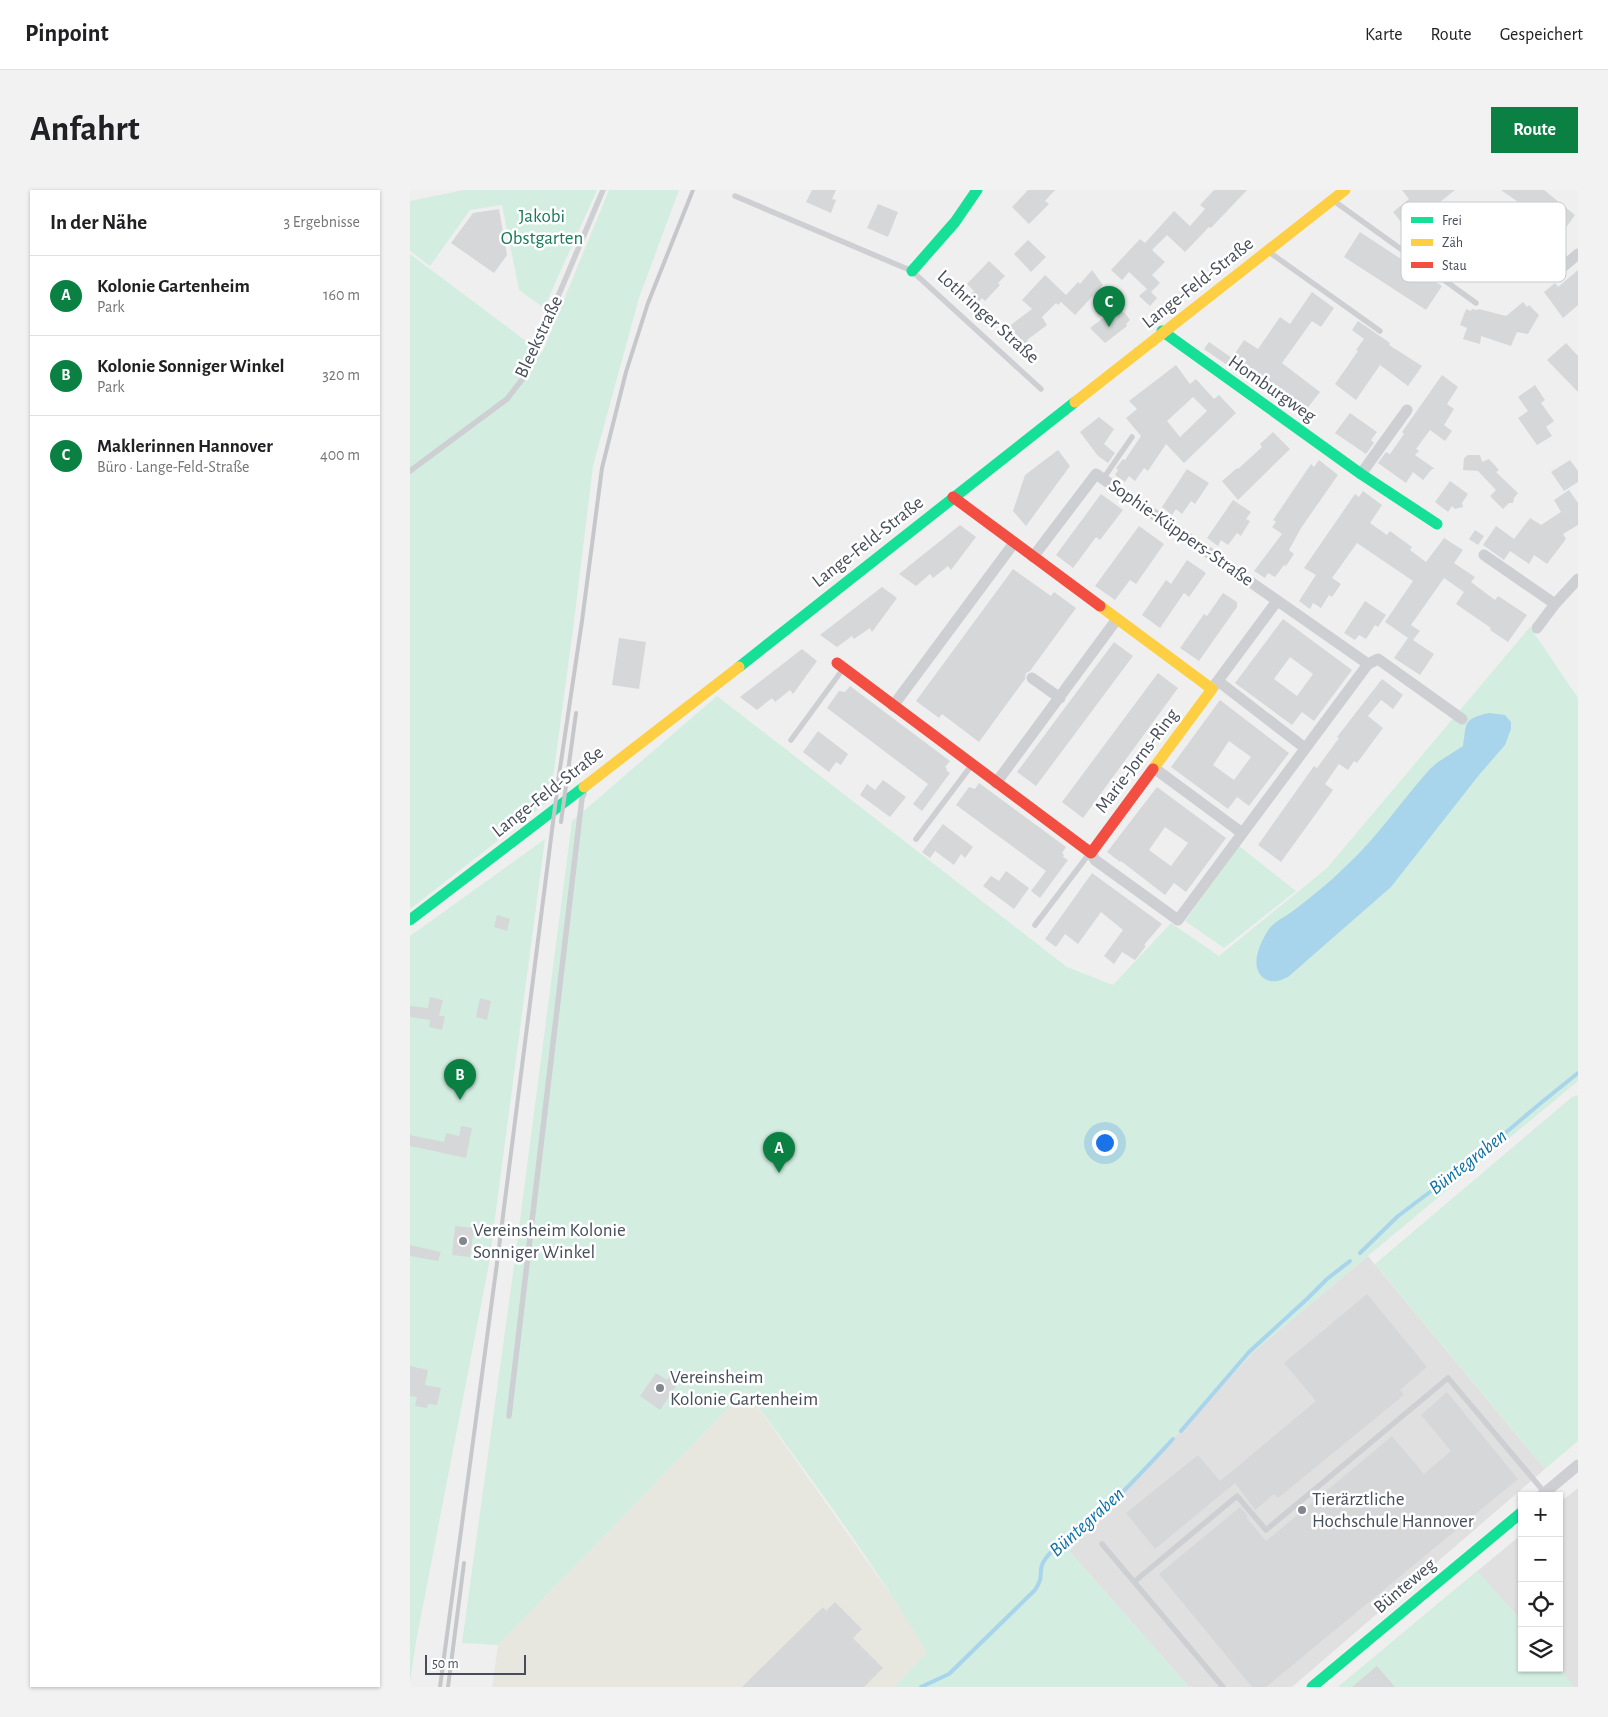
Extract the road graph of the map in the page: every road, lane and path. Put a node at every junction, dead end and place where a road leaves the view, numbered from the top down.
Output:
1 (603, 190) edge
2 (976, 190) edge
3 (1345, 190) edge
4 (735, 196) dead end
5 (1332, 200) junction
6 (1401, 249) edge
7 (1267, 251) junction
8 (1578, 254) edge
9 (1566, 264) edge
10 (912, 271) junction
11 (1447, 282) edge
12 (1476, 303) dead end
13 (1380, 330) dead end
14 (1162, 332) junction
15 (1041, 389) dead end
16 (1407, 410) dead end
17 (1132, 437) dead end
18 (410, 471) edge
19 (1361, 474) junction
20 (1103, 479) junction
21 (954, 497) junction
22 (1437, 524) dead end
23 (1014, 543) junction
24 (1484, 555) dead end
25 (1033, 557) junction
26 (1578, 579) edge
27 (1278, 602) junction
28 (1555, 604) junction
29 (1117, 619) junction
30 (1537, 628) dead end
31 (1368, 664) junction
32 (841, 665) joint
33 (1032, 678) dead end
34 (1215, 685) junction
35 (1060, 698) junction
36 (893, 706) junction
37 (1462, 718) dead end
38 (791, 740) dead end
39 (1306, 748) junction
40 (972, 765) junction
41 (1154, 768) junction
42 (590, 781) junction
43 (996, 782) junction
44 (1242, 833) junction
45 (916, 839) dead end
46 (1091, 853) junction
47 (410, 920) edge
48 (1035, 925) dead end
49 (509, 1416) dead end
50 (1578, 1465) edge
51 (1541, 1492) edge
52 (1545, 1492) edge
53 (1518, 1515) edge
54 (1102, 1544) dead end
55 (1134, 1582) junction
56 (1222, 1687) edge
57 (1312, 1687) edge

1 - 18 lane, Bleekstraße
2 - 10 street, Lothringer Straße
3 - 5 street, Lange-Feld-Straße
4 - 10 lane, Lothringer Straße
5 - 6 lane
5 - 7 street, Lange-Feld-Straße
7 - 13 lane
7 - 14 street, Lange-Feld-Straße
8 - 9 street
10 - 15 lane, Lothringer Straße
11 - 12 lane
14 - 19 street, Homburgweg
14 - 21 street, Lange-Feld-Straße
16 - 19 street
17 - 20 lane
19 - 22 street, Homburgweg
20 - 25 street, Sophie-Küppers-Straße
20 - 27 street, Sophie-Küppers-Straße
21 - 23 street
21 - 42 street, Lange-Feld-Straße
23 - 25 street
23 - 36 street
24 - 28 street
25 - 29 street
26 - 28 street
27 - 31 street, Sophie-Küppers-Straße
27 - 34 street
28 - 30 street
29 - 34 street
29 - 35 street
31 - 37 street, Sophie-Küppers-Straße
31 - 39 street
32 - 36 street
32 - 38 lane
33 - 35 street
34 - 39 street
34 - 41 street, Marie-Jorns-Ring
35 - 43 street
36 - 40 street
39 - 44 street
40 - 43 street
40 - 45 lane
41 - 44 street
41 - 46 street, Marie-Jorns-Ring
42 - 47 street, Lange-Feld-Straße
42 - 49 lane
43 - 46 street
44 - 46 street
46 - 48 lane
50 - 52 street
51 - 55 lane
53 - 57 street, Bünteweg
54 - 55 lane
55 - 56 lane

